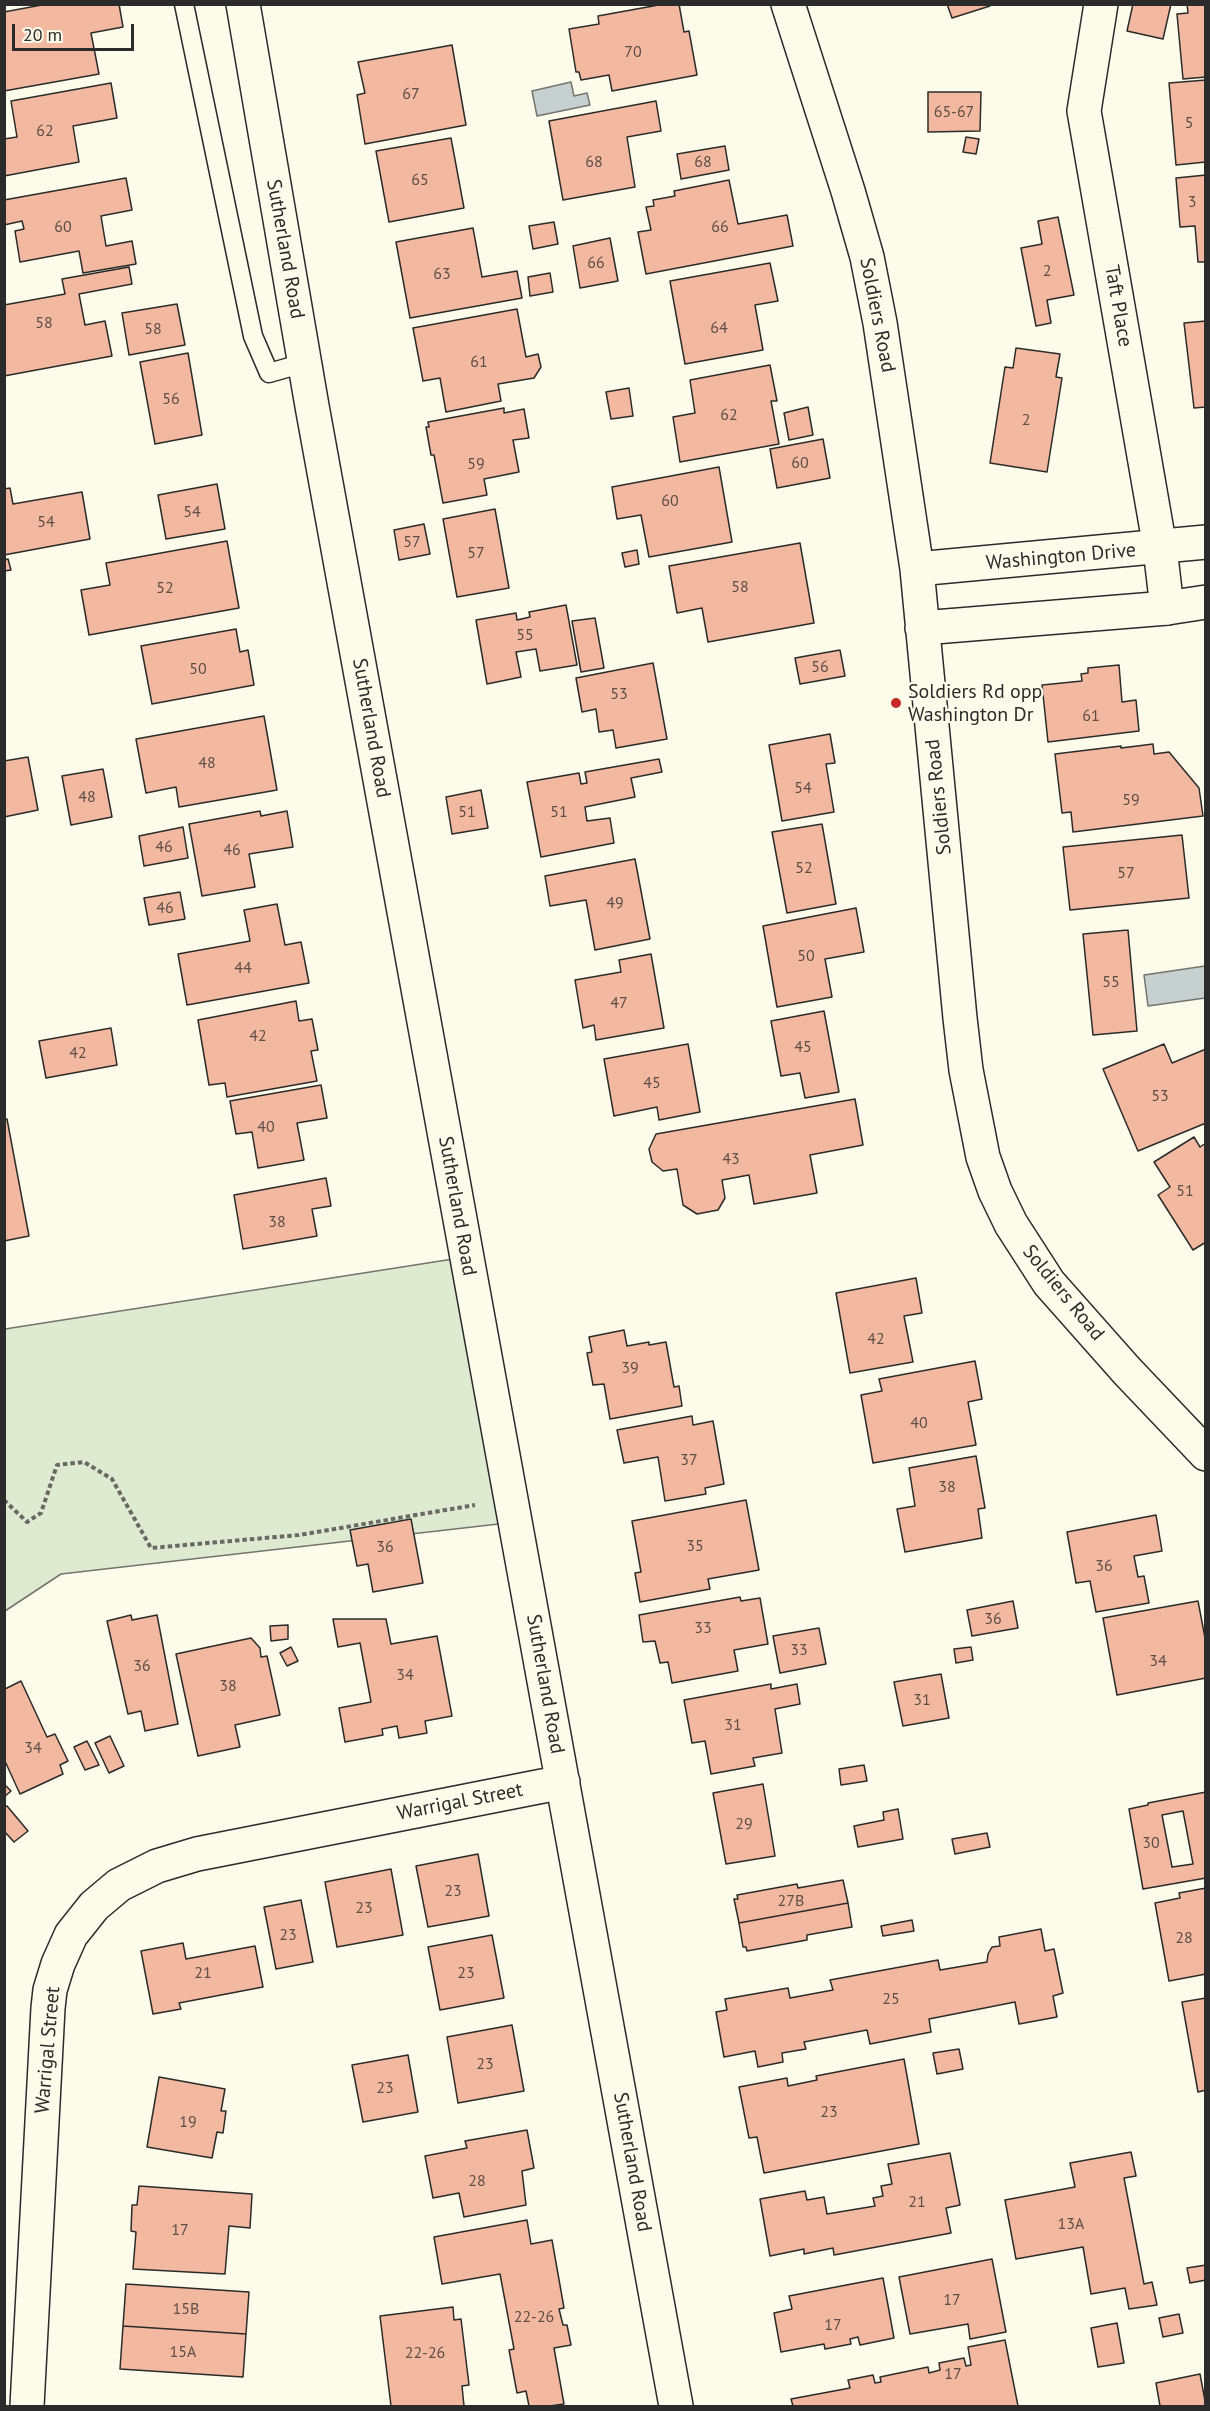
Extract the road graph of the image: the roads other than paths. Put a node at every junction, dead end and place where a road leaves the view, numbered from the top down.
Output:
1 (184, 4) edge
2 (243, 4) edge
3 (788, 4) edge
4 (1101, 4) edge
5 (304, 363) junction
6 (1206, 542) edge
7 (1160, 548) junction
8 (917, 569) junction
9 (1206, 602) edge
10 (1167, 608) junction
11 (922, 628) junction
12 (1206, 1454) edge
13 (563, 1782) junction
14 (27, 2406) edge
15 (676, 2406) edge

1 - 5 lane
2 - 5 street, Sutherland Road
3 - 8 street, Soldiers Road
4 - 7 street, Taft Place
5 - 13 street, Sutherland Road
6 - 7 street, Washington Drive
7 - 8 street, Washington Drive
7 - 10 street, Taft Place
8 - 11 street, Soldiers Road
9 - 10 street
10 - 11 street
11 - 12 street, Soldiers Road
13 - 14 street, Warrigal Street
13 - 15 street, Sutherland Road

